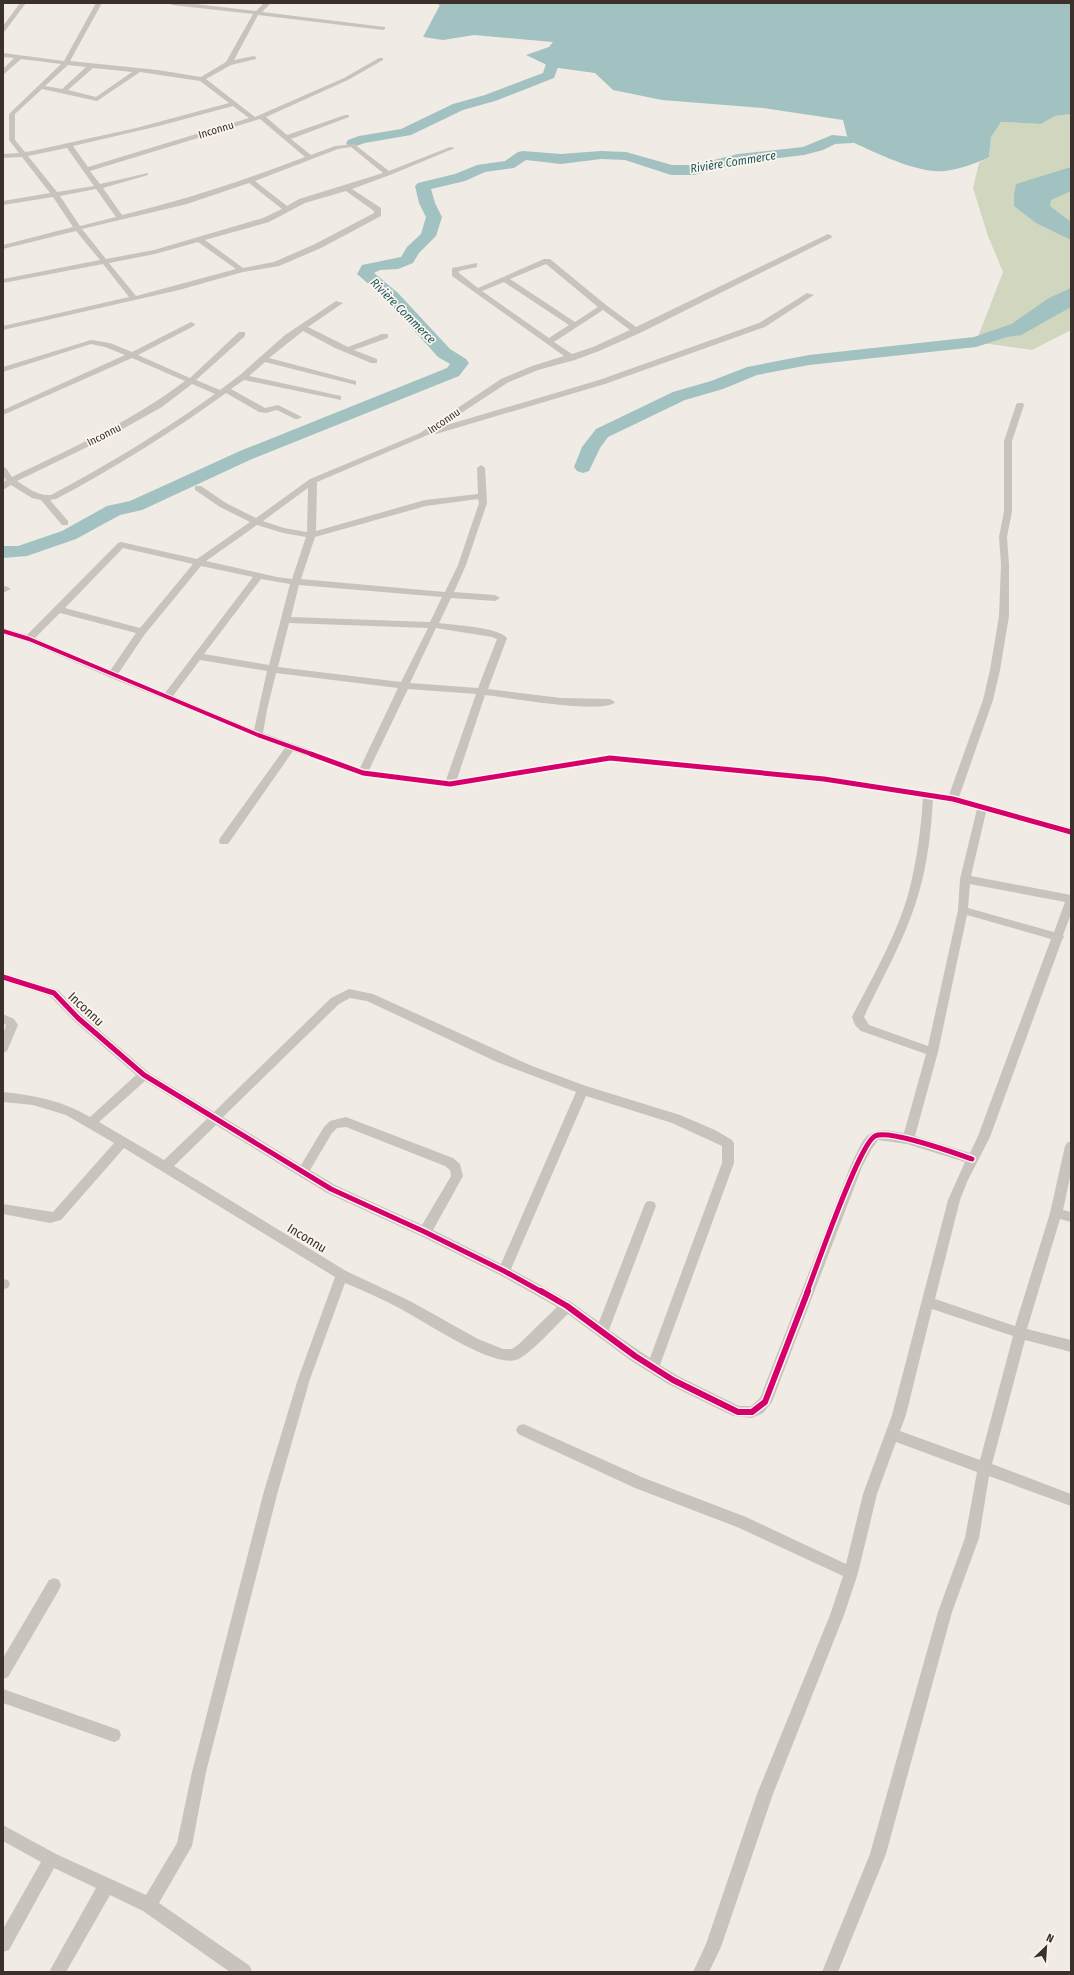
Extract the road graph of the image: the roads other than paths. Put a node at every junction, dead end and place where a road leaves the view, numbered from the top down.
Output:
1 (23, 3) edge
2 (99, 3) edge
3 (172, 3) edge
4 (175, 3) edge
5 (239, 3) edge
6 (268, 3) edge
7 (231, 10) junction
8 (256, 14) junction
9 (383, 28) dead end
10 (3, 30) edge
11 (3, 56) edge
12 (19, 57) junction
13 (254, 58) dead end
14 (381, 59) dead end
15 (66, 62) junction
16 (229, 63) junction
17 (91, 66) junction
18 (139, 70) junction
19 (3, 73) edge
20 (202, 79) junction
21 (40, 87) junction
22 (63, 91) junction
23 (235, 103) junction
24 (12, 114) junction
25 (3, 116) edge
26 (347, 116) dead end
27 (258, 118) junction
28 (286, 138) junction
29 (69, 145) junction
30 (452, 148) dead end
31 (23, 155) junction
32 (3, 156) edge
33 (308, 156) junction
34 (86, 170) junction
35 (146, 174) dead end
36 (388, 174) junction
37 (249, 180) junction
38 (98, 187) junction
39 (347, 188) junction
40 (55, 194) junction
41 (3, 203) edge
42 (286, 209) junction
43 (120, 218) junction
44 (78, 229) junction
45 (828, 236) dead end
46 (199, 239) junction
47 (3, 247) edge
48 (104, 261) junction
49 (474, 264) dead end
50 (242, 270) junction
51 (505, 279) junction
52 (3, 281) edge
53 (477, 291) junction
54 (810, 295) dead end
55 (134, 298) junction
56 (339, 303) dead end
57 (603, 307) junction
58 (190, 324) dead end
59 (575, 324) junction
60 (302, 327) junction
61 (3, 328) edge
62 (637, 331) junction
63 (242, 334) dead end
64 (385, 336) dead end
65 (548, 342) junction
66 (350, 349) junction
67 (132, 355) junction
68 (572, 358) junction
69 (263, 359) junction
70 (374, 361) dead end
71 (3, 370) edge
72 (243, 377) junction
73 (191, 381) junction
74 (353, 382) dead end
75 (222, 391) junction
76 (338, 398) dead end
77 (1020, 405) dead end
78 (3, 413) edge
79 (298, 417) dead end
80 (423, 435) junction
81 (482, 468) dead end
82 (3, 470) edge
83 (14, 479) junction
84 (313, 481) junction
85 (3, 487) edge
86 (198, 488) dead end
87 (482, 496) junction
88 (44, 498) junction
89 (255, 521) junction
90 (65, 523) dead end
91 (311, 535) junction
92 (198, 563) junction
93 (259, 576) junction
94 (296, 582) junction
95 (447, 594) junction
96 (495, 598) dead end
97 (58, 609) junction
98 (286, 620) junction
99 (433, 625) junction
100 (3, 630) edge
101 (142, 632) junction
102 (29, 639) junction
103 (198, 656) junction
104 (273, 670) junction
105 (112, 675) junction
106 (405, 686) junction
107 (482, 691) junction
108 (167, 697) junction
109 (610, 702) dead end
110 (258, 735) junction
111 (291, 747) junction
112 (363, 772) junction
113 (450, 784) junction
114 (928, 794) junction
115 (953, 799) junction
116 (982, 808) junction
117 (1071, 832) edge
118 (224, 841) dead end
119 (965, 879) junction
120 (1071, 900) edge
121 (963, 910) junction
122 (1059, 937) junction
123 (3, 977) edge
124 (3, 1018) edge
125 (3, 1048) edge
126 (932, 1052) junction
127 (144, 1075) junction
128 (583, 1090) junction
129 (3, 1097) edge
130 (214, 1118) junction
131 (91, 1123) junction
132 (908, 1139) junction
133 (122, 1142) junction
134 (1070, 1153) edge
135 (972, 1159) junction
136 (165, 1167) junction
137 (303, 1172) junction
138 (650, 1206) dead end
139 (3, 1209) edge
140 (1056, 1213) junction
141 (1071, 1217) edge
142 (425, 1232) junction
143 (504, 1271) junction
144 (342, 1275) junction
145 (928, 1302) junction
146 (567, 1306) junction
147 (602, 1332) junction
148 (1020, 1333) junction
149 (1071, 1346) edge
150 (653, 1367) junction
151 (523, 1430) dead end
152 (892, 1434) junction
153 (984, 1468) junction
154 (1071, 1500) edge
155 (851, 1573) junction
156 (54, 1585) dead end
157 (3, 1672) edge
158 (3, 1696) edge
159 (114, 1734) dead end
160 (3, 1833) edge
161 (51, 1859) junction
162 (107, 1884) junction
163 (149, 1905) junction
164 (3, 1944) edge
165 (57, 1972) edge
166 (244, 1972) edge
167 (701, 1972) edge
168 (830, 1972) edge

1 - 10 street
2 - 15 street
3 - 4 street
4 - 7 street
5 - 7 street
6 - 8 street
7 - 8 street
8 - 9 street
8 - 16 street
11 - 12 street, Inconnu
12 - 15 street, Inconnu
12 - 19 street
13 - 16 street
14 - 27 street, Inconnu
15 - 17 street, Inconnu
15 - 21 street
16 - 20 street
17 - 18 street, Inconnu
17 - 22 street
18 - 20 street, Inconnu
18 - 22 street
20 - 23 street, Inconnu
21 - 22 street
21 - 24 street
23 - 27 street, Inconnu
23 - 29 street, Inconnu
24 - 25 street
24 - 31 street
26 - 28 street
27 - 28 street, Inconnu
27 - 34 street, Inconnu
28 - 33 street, Inconnu
29 - 31 street, Inconnu
29 - 34 street
30 - 36 street
31 - 32 street, Inconnu
31 - 40 street
33 - 36 street
33 - 37 street
34 - 38 street
35 - 38 street
36 - 39 street
37 - 42 street
37 - 43 street
38 - 40 street
38 - 43 street
39 - 42 street
39 - 50 street
40 - 41 street
40 - 44 street
42 - 46 street
43 - 44 street
44 - 47 street
44 - 48 street
45 - 62 street, Inconnu
46 - 48 street
46 - 50 street
48 - 52 street
48 - 55 street
49 - 53 street
50 - 55 street
51 - 53 street
51 - 57 street
51 - 59 street
53 - 65 street
54 - 80 street
55 - 61 street
56 - 60 street
57 - 59 street
57 - 62 street
58 - 67 street
59 - 65 street
60 - 66 street
60 - 69 street
62 - 68 street, Inconnu
63 - 73 street, Inconnu
64 - 66 street
65 - 68 street
66 - 70 street
67 - 71 street
67 - 73 street
67 - 78 street
68 - 80 street, Inconnu
69 - 72 street
69 - 74 street
72 - 75 street
72 - 76 street
73 - 75 street
73 - 83 street, Inconnu
75 - 79 street
75 - 88 street
77 - 115 street
80 - 84 street, Inconnu
81 - 87 street
82 - 83 street
83 - 85 street, Inconnu
83 - 88 street
84 - 89 street, Inconnu
84 - 91 street
86 - 89 street
87 - 91 street
87 - 95 street
88 - 90 street
89 - 91 street
89 - 92 street, Inconnu
91 - 94 street
92 - 93 street
92 - 97 street
92 - 101 street, Inconnu
93 - 94 street
93 - 103 street
94 - 95 street
94 - 98 street
95 - 96 street
95 - 99 street
97 - 101 street
97 - 102 street
98 - 99 street
98 - 104 street
99 - 106 street
99 - 107 street
100 - 102 street
101 - 105 street, Inconnu
102 - 105 street
103 - 104 street
103 - 108 street
104 - 106 street
104 - 110 street
105 - 108 street
106 - 107 street
106 - 112 street
107 - 109 street
107 - 113 street
108 - 110 street
110 - 111 street
111 - 112 street
111 - 118 street
112 - 113 street
113 - 114 street
114 - 115 street
114 - 126 street
115 - 116 street
116 - 117 street
116 - 119 street
119 - 120 street
119 - 121 street
120 - 122 street
121 - 122 street
121 - 126 street
122 - 135 street
123 - 127 street, Inconnu
124 - 125 street
126 - 132 street
127 - 130 street, Inconnu
127 - 131 street
128 - 130 street
128 - 143 street
128 - 150 street
129 - 131 street, Inconnu
130 - 136 street
130 - 137 street, Inconnu
131 - 133 street, Inconnu
132 - 135 street, Inconnu
132 - 150 street, Inconnu
133 - 136 street, Inconnu
133 - 139 street
134 - 140 street
135 - 145 street
136 - 144 street, Inconnu
137 - 142 street, Inconnu
137 - 142 street
138 - 147 street
140 - 141 street
140 - 148 street
142 - 143 street, Inconnu
143 - 146 street, Inconnu
144 - 146 street, Inconnu
144 - 163 street
145 - 148 street
145 - 152 street
146 - 147 street, Inconnu
147 - 150 street, Inconnu
148 - 149 street
148 - 153 street
151 - 155 street
152 - 153 street
152 - 155 street
153 - 154 street
153 - 168 street
155 - 167 street
156 - 157 street
158 - 159 street
160 - 161 street
161 - 162 street
161 - 164 street
162 - 163 street
162 - 165 street
163 - 166 street

